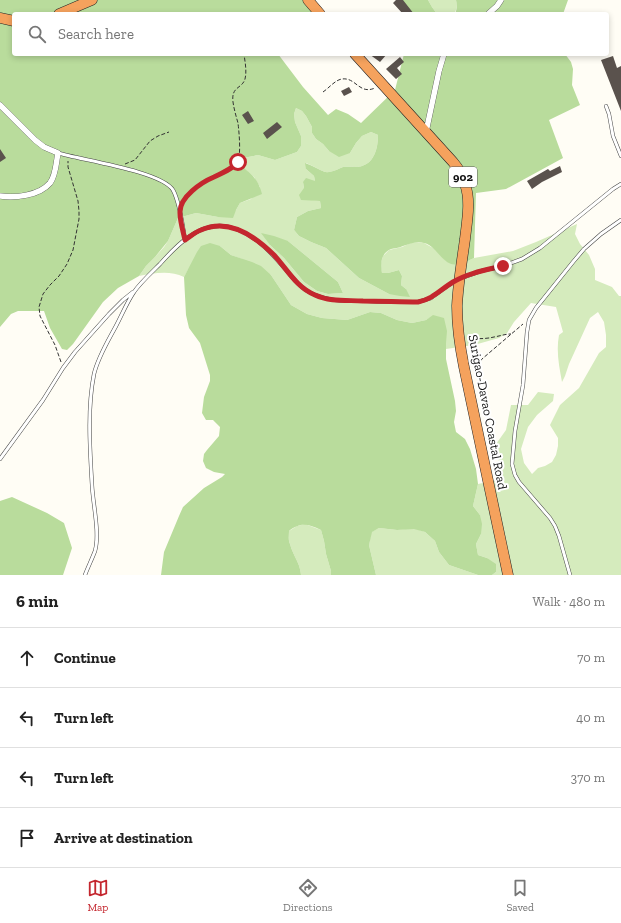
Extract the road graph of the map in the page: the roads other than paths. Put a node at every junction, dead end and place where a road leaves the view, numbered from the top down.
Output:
1 (92, 0) edge
2 (308, 0) edge
3 (501, 0) edge
4 (64, 12) edge
5 (318, 12) edge
6 (490, 12) edge
7 (0, 18) edge
8 (12, 21) edge
9 (357, 56) edge
10 (443, 56) edge
11 (0, 105) edge
12 (606, 106) dead end
13 (426, 133) junction
14 (58, 153) junction
15 (621, 156) edge
16 (621, 184) edge
17 (0, 196) edge
18 (621, 220) edge
19 (185, 240) junction
20 (460, 278) junction
21 (134, 291) junction
22 (0, 459) edge
23 (85, 575) edge
24 (508, 575) edge
25 (570, 575) edge

1 - 4 highway
2 - 5 highway
3 - 6 street
7 - 8 highway
9 - 13 highway, Surigao-Davao Coastal Road / 902
10 - 13 street
11 - 14 street
12 - 15 lane
13 - 20 highway, Surigao-Davao Coastal Road / 902
14 - 17 street
14 - 19 lane
16 - 20 lane
18 - 25 lane
19 - 20 lane
19 - 21 lane
20 - 24 highway, Surigao-Davao Coastal Road / 902
21 - 22 lane
21 - 23 lane

